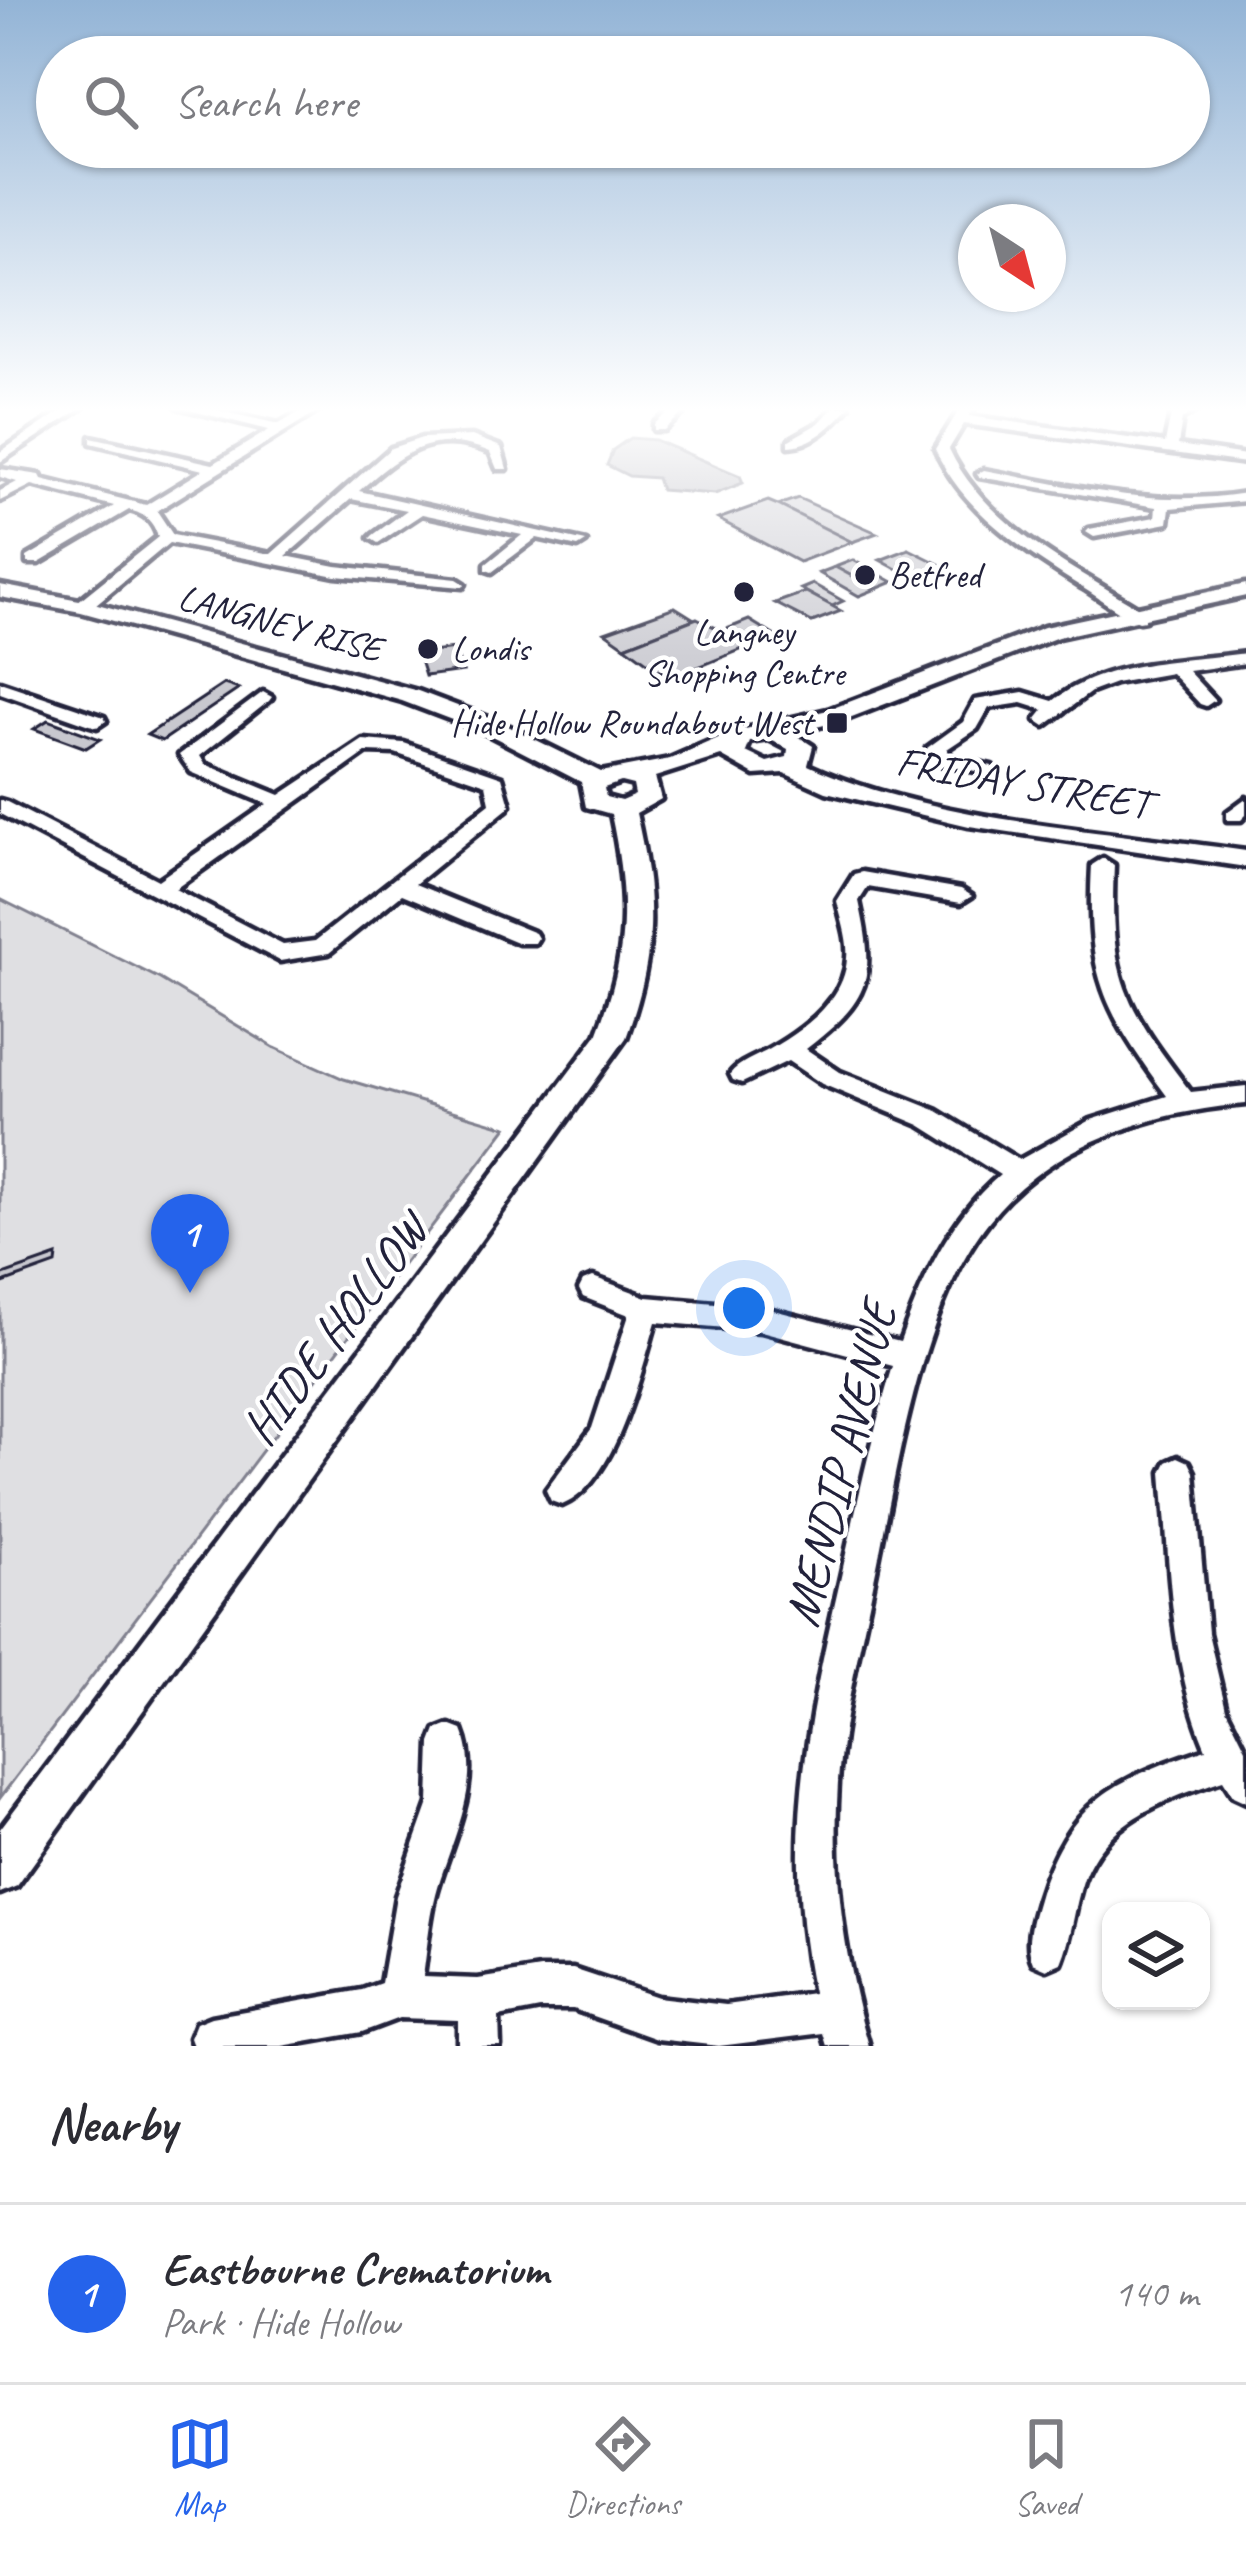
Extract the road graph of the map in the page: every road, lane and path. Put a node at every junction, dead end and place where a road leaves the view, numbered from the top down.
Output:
1 (123, 502) edge
2 (160, 502) edge
3 (340, 502) edge
4 (391, 502) edge
5 (977, 502) edge
6 (1163, 502) edge
7 (128, 504) junction
8 (418, 508) junction
9 (148, 510) junction
10 (1094, 532) dead end
11 (532, 534) junction
12 (166, 538) junction
13 (378, 538) dead end
14 (578, 542) dead end
15 (277, 556) junction
16 (33, 560) dead end
17 (492, 567) dead end
18 (458, 584) dead end
19 (1246, 590) edge
20 (0, 591) edge
21 (83, 606) junction
22 (1139, 616) junction
23 (1246, 658) edge
24 (1177, 669) junction
25 (0, 687) edge
26 (263, 697) dead end
27 (1194, 698) dead end
28 (836, 715) junction
29 (97, 721) dead end
30 (772, 731) junction
31 (740, 754) junction
32 (796, 756) junction
33 (985, 770) dead end
34 (634, 792) junction
35 (280, 802) junction
36 (0, 806) edge
37 (1246, 859) edge
38 (1103, 865) dead end
39 (403, 887) junction
40 (159, 890) junction
41 (961, 896) dead end
42 (526, 938) dead end
43 (792, 1052) junction
44 (742, 1074) dead end
45 (1246, 1095) edge
46 (1185, 1102) junction
47 (1020, 1174) junction
48 (593, 1289) dead end
49 (646, 1310) junction
50 (912, 1358) junction
51 (1178, 1472) dead end
52 (562, 1490) dead end
53 (449, 1743) dead end
54 (1238, 1771) edge
55 (0, 1869) edge
56 (1047, 1949) dead end
57 (399, 1996) junction
58 (478, 2000) junction
59 (842, 2028) edge
60 (211, 2038) dead end
61 (478, 2046) edge

1 - 7 street
2 - 9 street
3 - 15 street
4 - 8 street
5 - 22 street
6 - 10 street
7 - 9 street
7 - 16 street
8 - 11 street
8 - 13 street
9 - 12 street
11 - 14 street
11 - 17 street
12 - 15 street
12 - 21 street
15 - 18 street
19 - 22 main road
20 - 21 main road, LANGNEY RISE
21 - 34 main road, LANGNEY RISE
22 - 28 main road
23 - 24 street
24 - 27 street
24 - 33 street
25 - 29 street
26 - 35 street
28 - 30 main road
28 - 32 main road
30 - 31 main road
30 - 32 main road, FRIDAY STREET
31 - 32 main road
31 - 34 main road
32 - 37 main road, FRIDAY STREET
34 - 55 main road, HIDE HOLLOW
35 - 39 street
35 - 40 street
36 - 40 street
38 - 46 street
39 - 40 street
39 - 42 street
41 - 43 street
43 - 44 street
43 - 47 street
45 - 46 street, MENDIP AVENUE
46 - 47 street, MENDIP AVENUE
47 - 50 street, MENDIP AVENUE
48 - 49 street
49 - 50 street
49 - 52 street
50 - 59 street, MENDIP AVENUE
51 - 54 street
53 - 57 street
54 - 56 street
57 - 58 street
57 - 60 street
58 - 59 street
58 - 61 street

